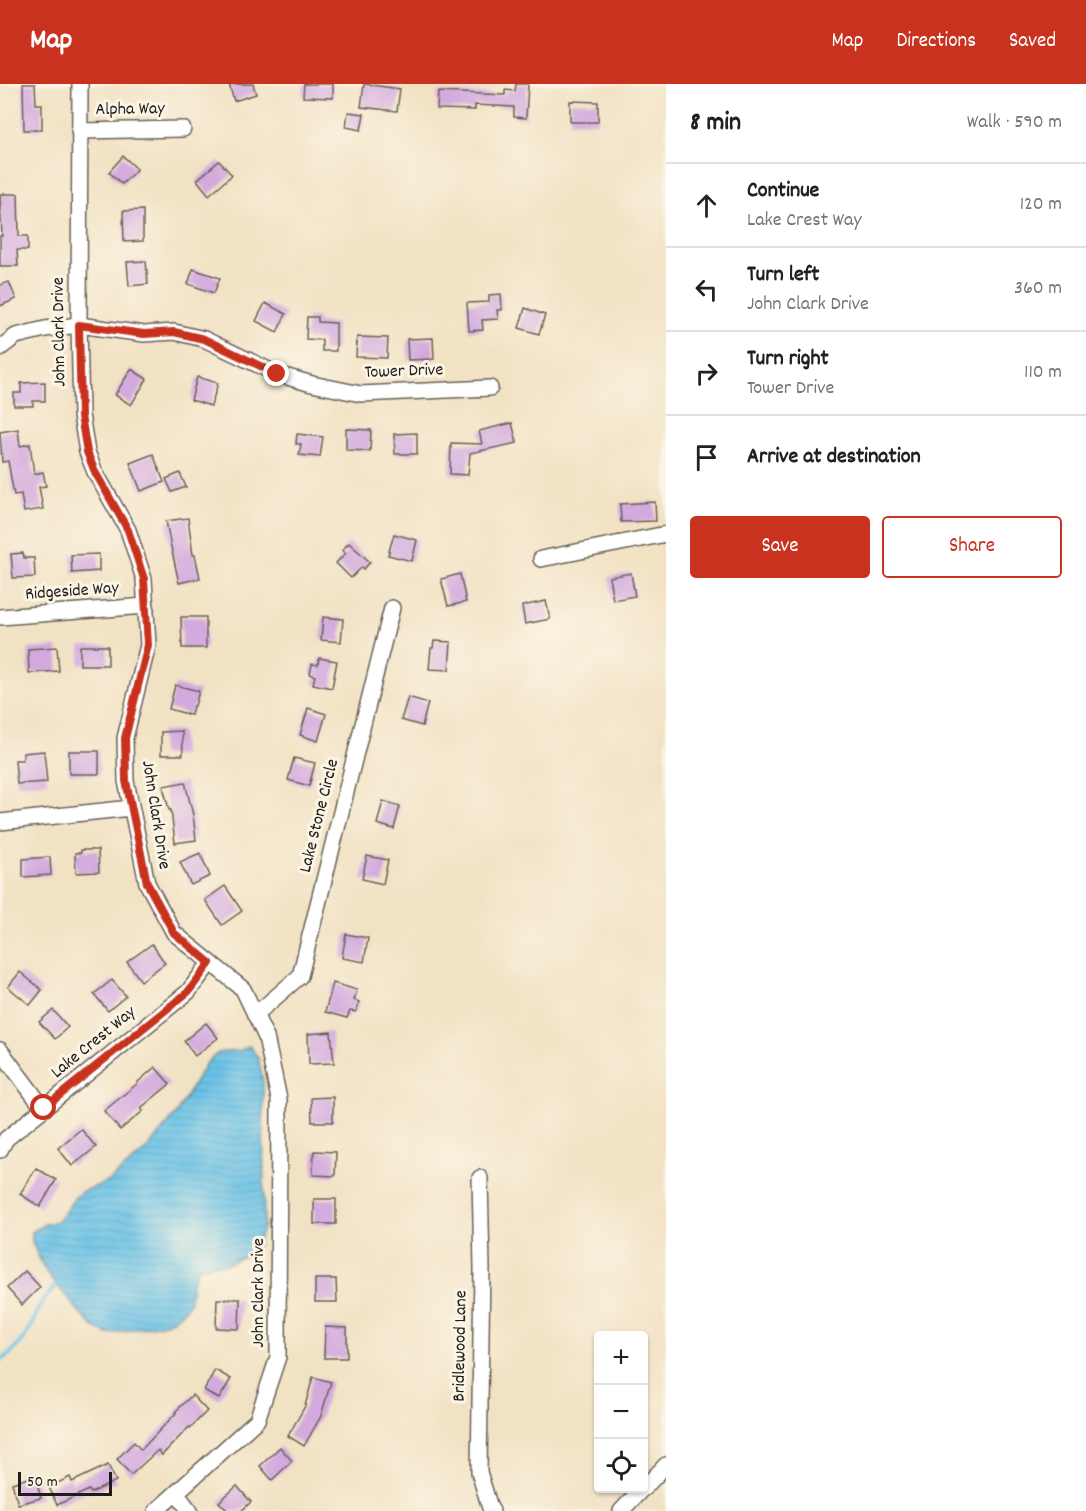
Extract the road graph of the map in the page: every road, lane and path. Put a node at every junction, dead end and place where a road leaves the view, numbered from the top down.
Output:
1 (80, 84) edge
2 (183, 129) dead end
3 (79, 131) junction
4 (79, 325) junction
5 (0, 348) edge
6 (490, 388) dead end
7 (666, 534) edge
8 (541, 559) dead end
9 (146, 606) junction
10 (392, 609) dead end
11 (0, 617) edge
12 (131, 808) junction
13 (0, 822) edge
14 (210, 963) junction
15 (255, 1015) junction
16 (0, 1050) edge
17 (44, 1108) junction
18 (0, 1150) edge
19 (480, 1178) dead end
20 (666, 1465) edge
21 (648, 1483) edge
22 (176, 1493) junction
23 (638, 1493) edge
24 (156, 1511) edge
25 (190, 1511) edge
26 (492, 1511) edge
27 (621, 1511) edge

1 - 3 street, John Clark Drive
2 - 3 street, Alpha Way
3 - 4 street, John Clark Drive
4 - 5 street, Tower Drive
4 - 6 street, Tower Drive
4 - 9 street, John Clark Drive
7 - 8 street
9 - 11 street, Ridgeside Way
9 - 12 street, John Clark Drive
10 - 15 street, Lake Stone Circle
12 - 13 street
12 - 14 street, John Clark Drive
14 - 15 street, John Clark Drive
14 - 17 street, Lake Crest Way
15 - 22 street, John Clark Drive
16 - 17 street
17 - 18 street, Lake Crest Way
19 - 26 street, Bridlewood Lane
20 - 21 street
22 - 24 street, John Clark Drive
22 - 25 street
23 - 27 street

